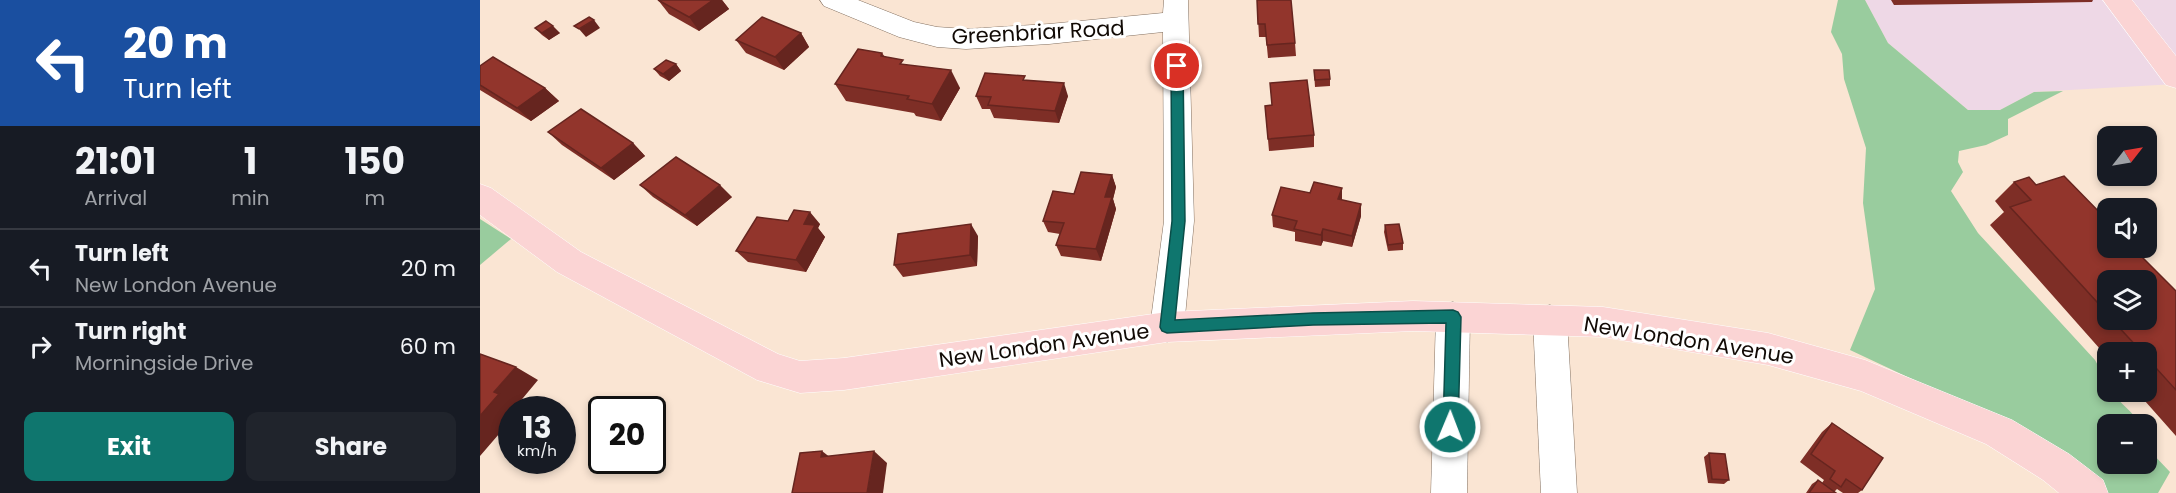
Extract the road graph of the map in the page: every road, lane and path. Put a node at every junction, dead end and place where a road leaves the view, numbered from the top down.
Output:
1 (833, 0) edge
2 (2117, 0) edge
3 (1176, 11) edge
4 (2176, 77) edge
5 (480, 197) edge
6 (1453, 317) junction
7 (1550, 320) junction
8 (1167, 327) junction
9 (1449, 493) edge
10 (1559, 493) edge
11 (2089, 493) edge

1 - 3 street, Greenbriar Road
2 - 4 main road
3 - 8 street
5 - 8 main road, New London Avenue
6 - 7 main road, New London Avenue
6 - 8 main road, New London Avenue
6 - 9 street
7 - 10 street
7 - 11 main road, New London Avenue

